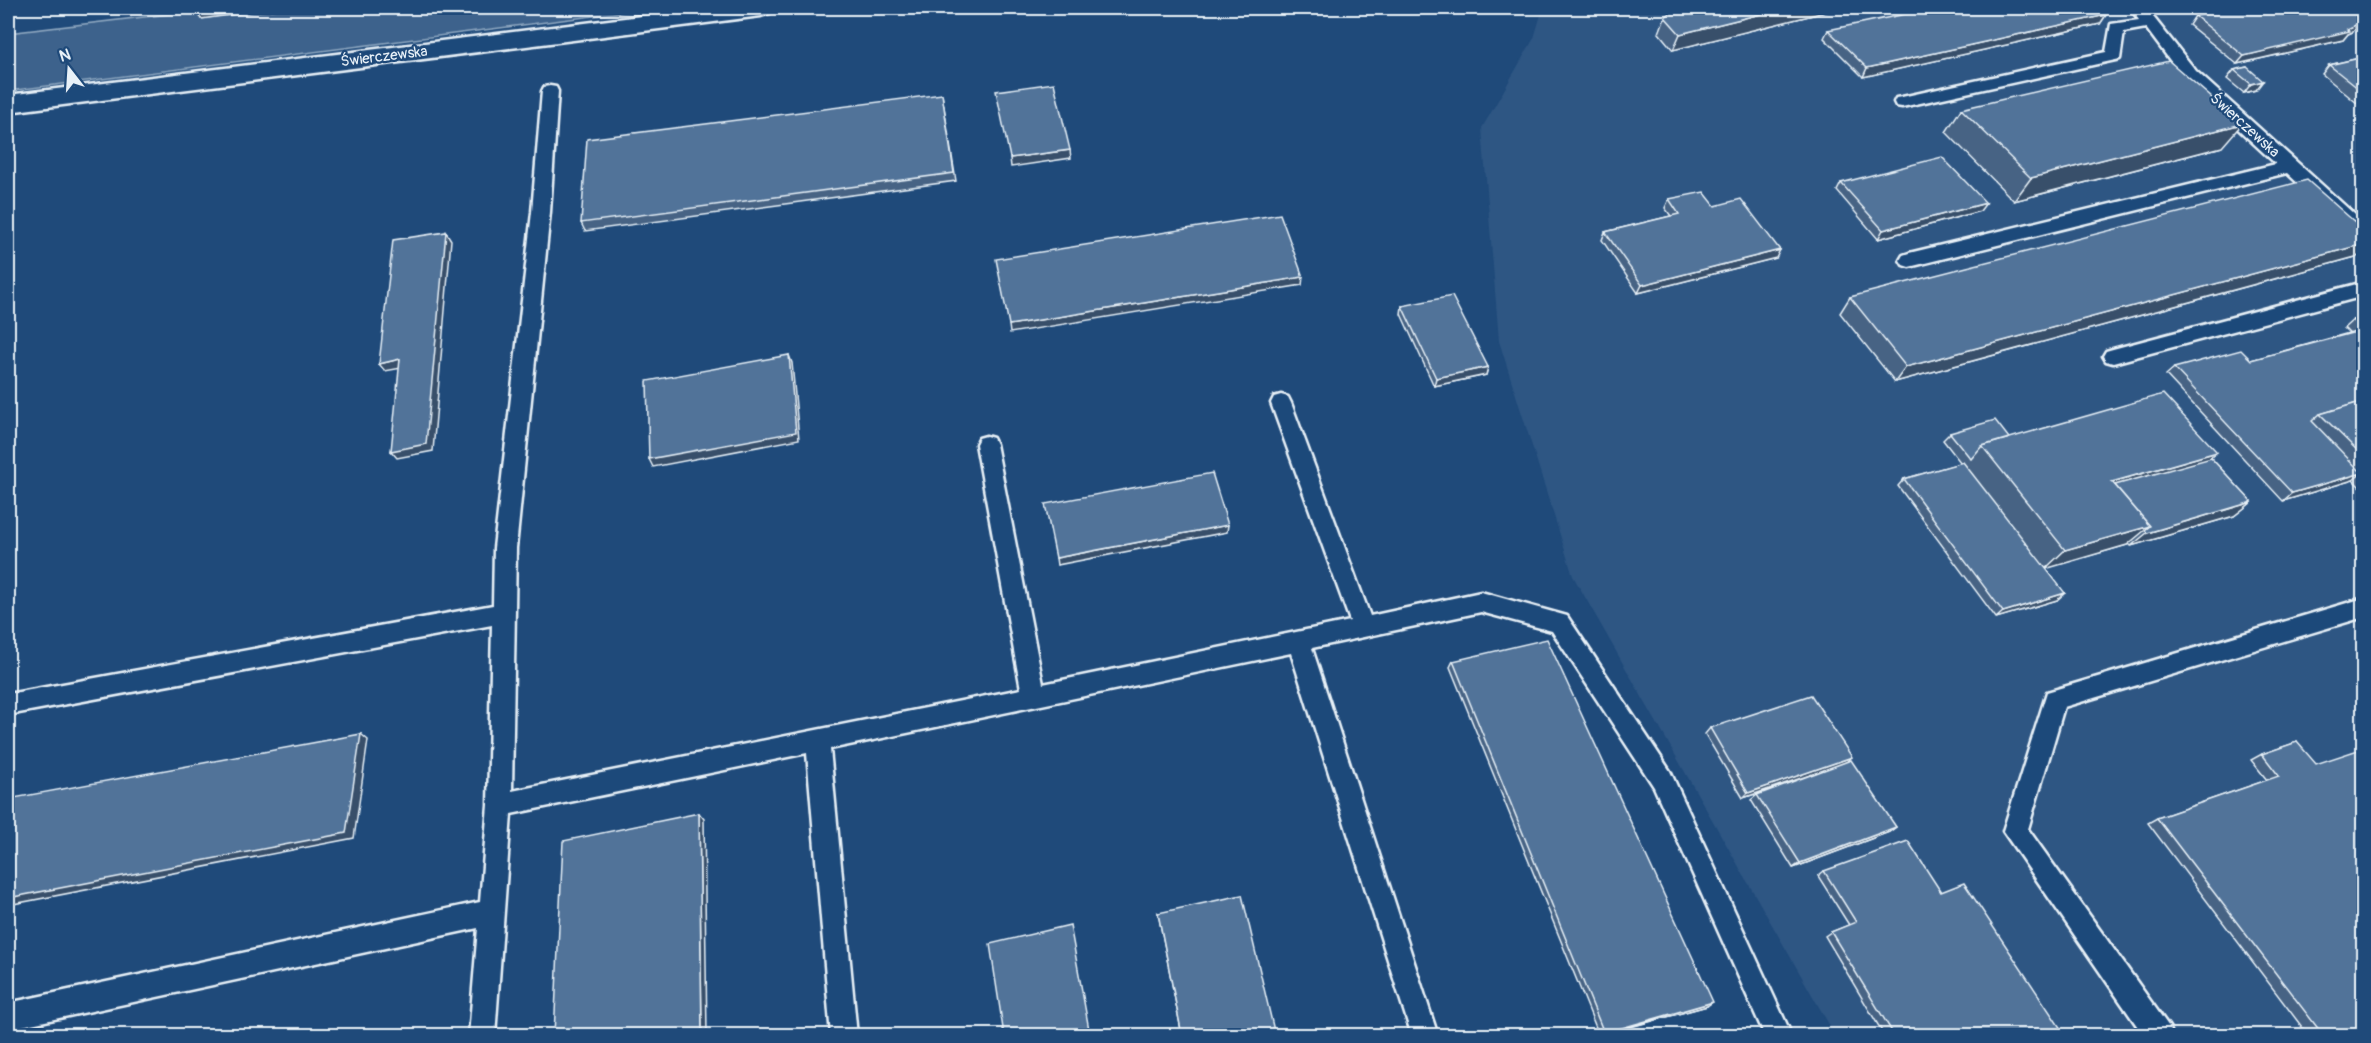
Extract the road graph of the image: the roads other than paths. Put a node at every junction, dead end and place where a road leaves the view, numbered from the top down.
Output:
1 (760, 8) edge
2 (2138, 8) edge
3 (2149, 22) junction
4 (550, 91) dead end
5 (1902, 102) dead end
6 (8, 104) edge
7 (2290, 166) junction
8 (2364, 234) edge
9 (1909, 260) dead end
10 (2364, 289) edge
11 (2113, 356) dead end
12 (1281, 403) dead end
13 (986, 444) dead end
14 (2364, 607) edge
15 (504, 613) junction
16 (1363, 626) junction
17 (1298, 641) junction
18 (1034, 696) junction
19 (8, 704) edge
20 (818, 740) junction
21 (500, 805) junction
22 (492, 912) junction
23 (8, 1016) edge
24 (482, 1035) edge
25 (844, 1035) edge
26 (1425, 1035) edge
27 (1779, 1035) edge
28 (2160, 1035) edge

1 - 6 street, Świerczewska
2 - 3 lane, Świerczewska
3 - 5 lane
3 - 7 lane, Świerczewska
4 - 15 lane
7 - 8 lane, Świerczewska
7 - 9 lane
10 - 11 lane
12 - 16 lane
13 - 18 lane
14 - 28 lane
15 - 19 lane
15 - 21 lane
16 - 17 lane
16 - 27 lane
17 - 18 lane
17 - 26 lane
18 - 20 lane
20 - 21 lane
20 - 25 lane
21 - 22 lane
22 - 23 lane
22 - 24 lane

